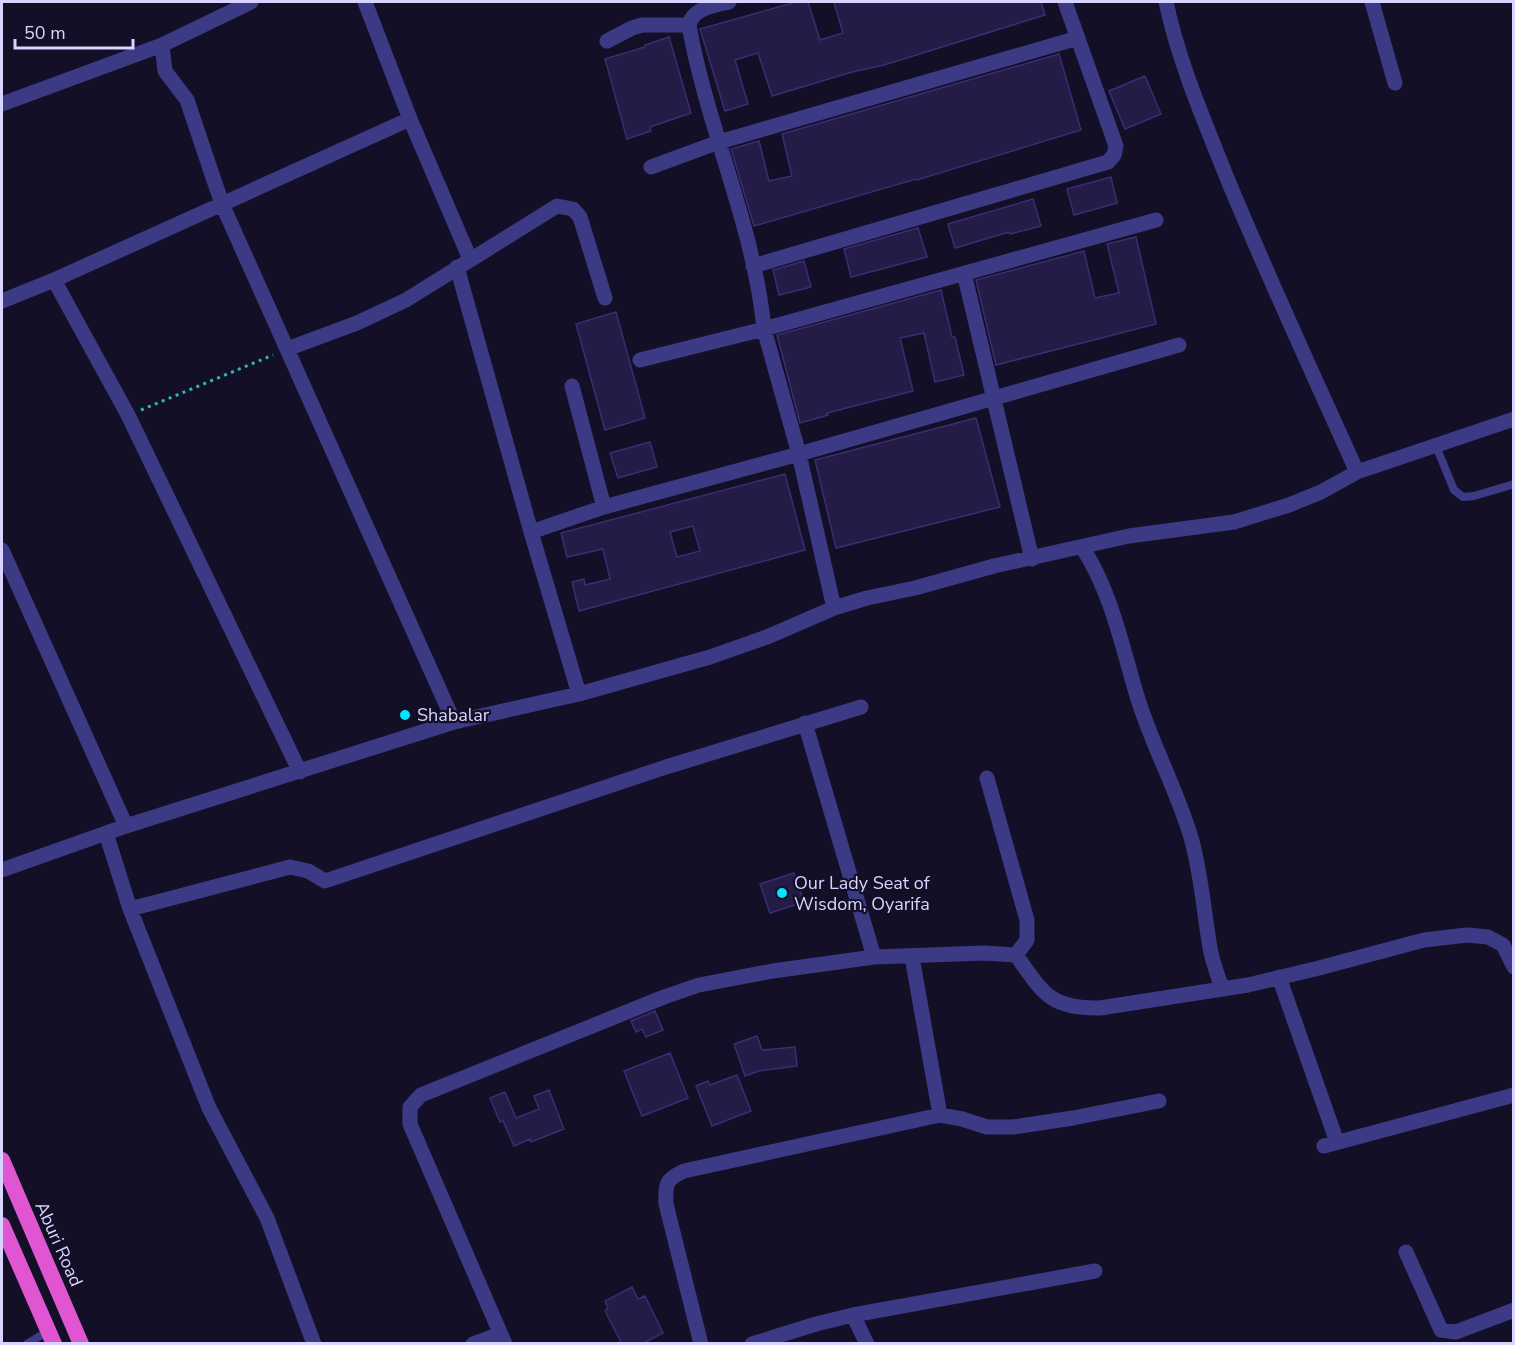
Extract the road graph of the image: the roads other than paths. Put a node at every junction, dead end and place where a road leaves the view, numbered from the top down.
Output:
1 (251, 2) edge
2 (365, 2) edge
3 (729, 2) edge
4 (1065, 2) edge
5 (1166, 2) edge
6 (1372, 2) edge
7 (689, 25) junction
8 (1078, 38) junction
9 (607, 41) dead end
10 (162, 45) junction
11 (1395, 83) dead end
12 (2, 104) edge
13 (410, 119) junction
14 (718, 142) junction
15 (651, 167) dead end
16 (222, 204) junction
17 (1156, 220) dead end
18 (464, 263) junction
19 (753, 266) junction
20 (964, 273) junction
21 (54, 280) junction
22 (605, 298) dead end
23 (2, 301) edge
24 (764, 329) junction
25 (1179, 345) dead end
26 (286, 349) junction
27 (640, 360) dead end
28 (572, 386) dead end
29 (994, 398) junction
30 (1514, 419) edge
31 (1436, 446) junction
32 (799, 454) junction
33 (1356, 472) junction
34 (1514, 483) edge
35 (604, 507) junction
36 (531, 532) junction
37 (1082, 547) junction
38 (2, 550) edge
39 (1032, 559) junction
40 (834, 608) junction
41 (579, 694) junction
42 (861, 706) dead end
43 (454, 722) junction
44 (805, 723) junction
45 (300, 772) junction
46 (987, 777) dead end
47 (126, 826) junction
48 (106, 833) junction
49 (2, 870) edge
50 (130, 909) junction
51 (1016, 955) junction
52 (874, 957) junction
53 (912, 957) junction
54 (1514, 967) edge
55 (1280, 977) junction
56 (1222, 988) junction
57 (1514, 1095) edge
58 (1159, 1101) dead end
59 (940, 1115) junction
60 (2, 1160) edge
61 (2, 1225) edge
62 (1406, 1252) dead end
63 (1095, 1271) dead end
64 (1514, 1310) edge
65 (853, 1315) junction
66 (51, 1337) edge
67 (502, 1339) edge
68 (27, 1344) edge
69 (81, 1344) edge
70 (314, 1344) edge
71 (474, 1344) edge
72 (701, 1344) edge
73 (752, 1344) edge
74 (867, 1344) edge

1 - 10 street
2 - 13 street
3 - 7 street
4 - 8 street
5 - 33 street
6 - 11 street
7 - 9 street
7 - 14 street
8 - 14 street
8 - 19 street
10 - 12 street
10 - 16 street
13 - 16 street
13 - 18 street
14 - 15 street
14 - 19 street
16 - 21 street
16 - 26 street
17 - 20 street
18 - 22 street
18 - 26 street
18 - 36 street
19 - 24 street
20 - 24 street
20 - 29 street
21 - 23 street
21 - 45 street
24 - 27 street
24 - 32 street
25 - 29 street
26 - 43 street
28 - 35 street
29 - 32 street
29 - 39 street
30 - 31 street
31 - 33 street
31 - 34 lane
32 - 35 street
32 - 40 street
33 - 37 street
35 - 36 street
36 - 41 street
37 - 39 street
37 - 56 street
38 - 47 street
39 - 40 street
40 - 41 street
41 - 43 street
42 - 44 street
43 - 45 street
44 - 50 street
44 - 52 street
45 - 47 street
46 - 51 street
47 - 48 street
48 - 49 street
48 - 50 street
50 - 70 street
51 - 53 street
51 - 56 street
52 - 53 street
52 - 67 street
53 - 59 street
54 - 55 street
55 - 56 street
55 - 57 street
58 - 59 street
59 - 72 street
60 - 69 highway, Aburi Road
61 - 66 highway
62 - 64 street
63 - 65 street
65 - 73 street
65 - 74 street
66 - 68 lane
67 - 71 street

